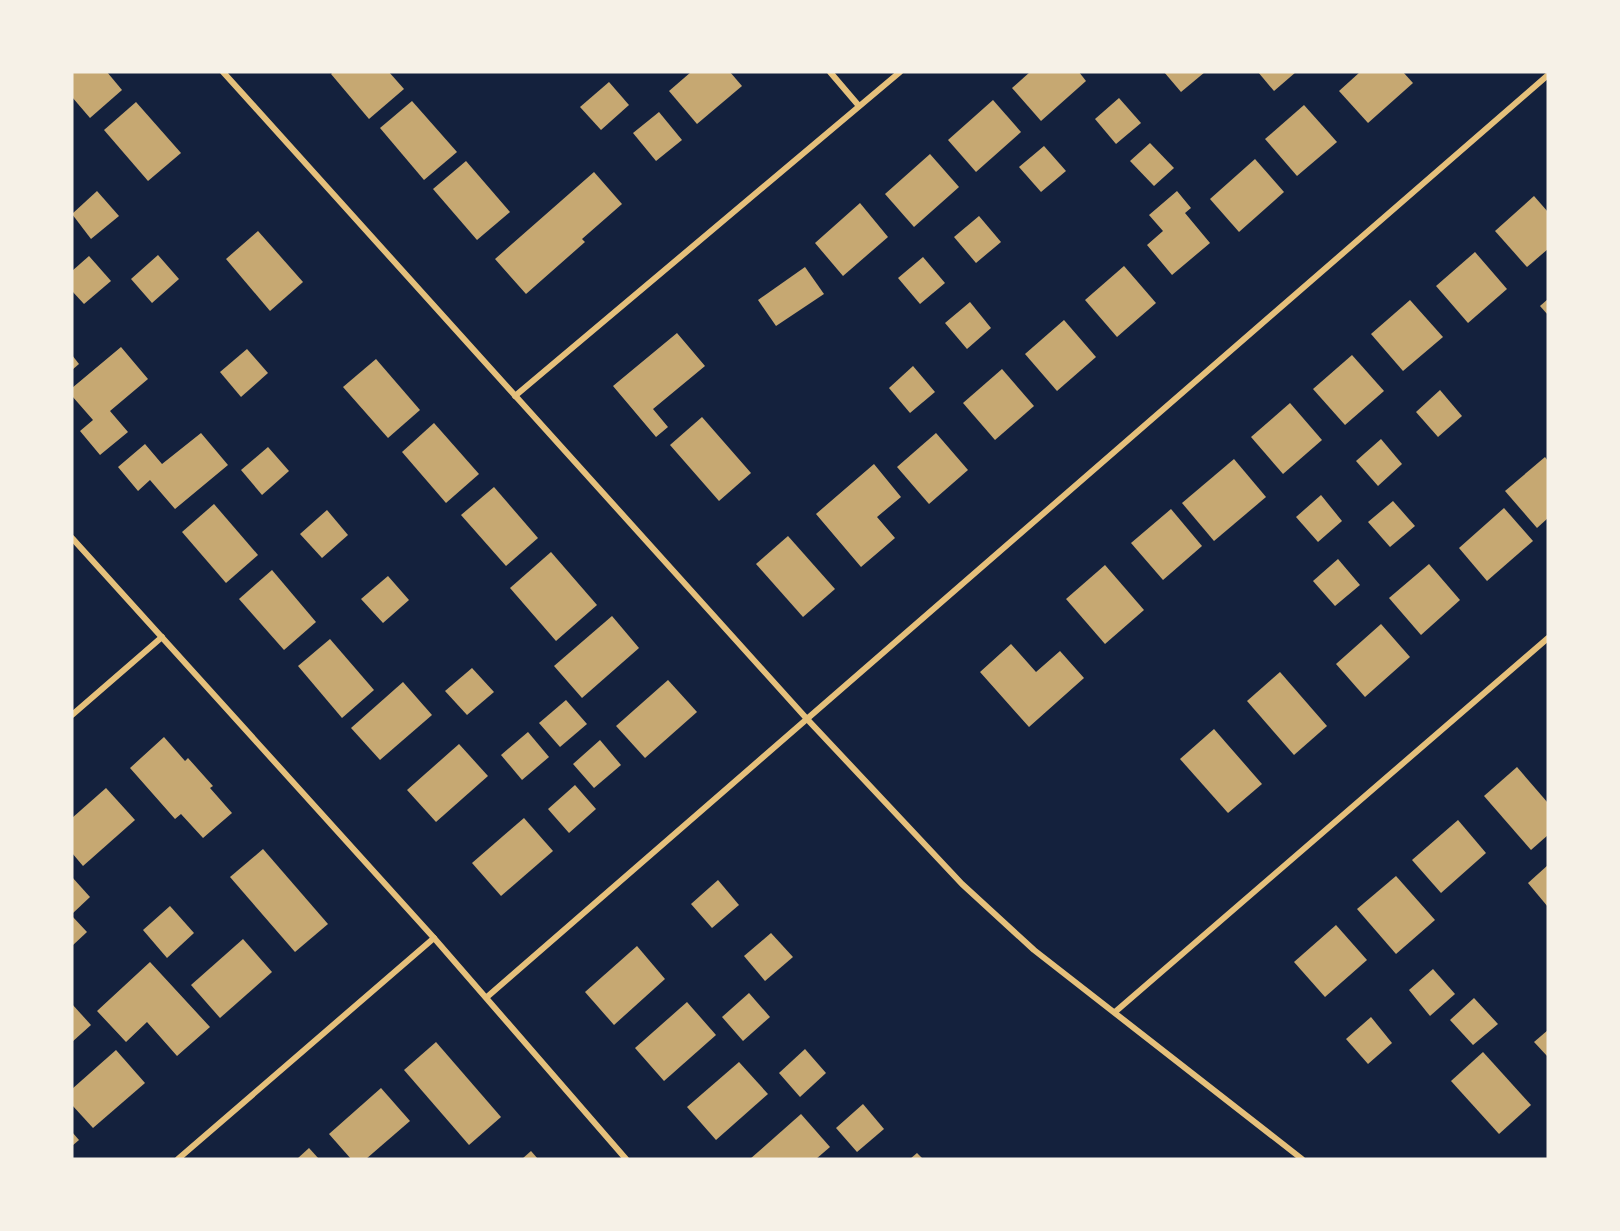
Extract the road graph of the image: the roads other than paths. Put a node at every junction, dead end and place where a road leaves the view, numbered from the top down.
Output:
1 (223, 72) edge
2 (830, 72) edge
3 (900, 72) edge
4 (1548, 75) edge
5 (859, 106) junction
6 (515, 396) junction
7 (72, 538) edge
8 (162, 637) junction
9 (1548, 638) edge
10 (72, 715) edge
11 (807, 719) junction
12 (435, 938) junction
13 (487, 997) junction
14 (1115, 1012) junction
15 (178, 1159) edge
16 (626, 1159) edge
17 (1302, 1159) edge

1 - 6 street
2 - 5 street
3 - 5 street
4 - 11 street
5 - 6 street
6 - 11 street
7 - 8 street
8 - 10 street
8 - 12 street
9 - 14 street
11 - 13 street
11 - 14 street
12 - 13 street
12 - 15 street
13 - 16 street
14 - 17 street

